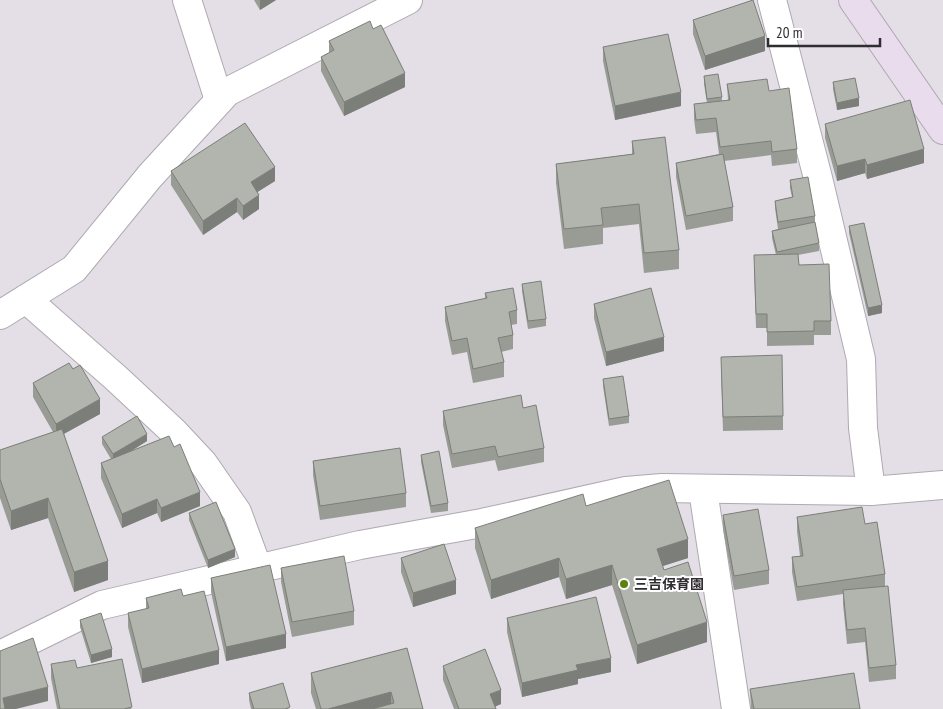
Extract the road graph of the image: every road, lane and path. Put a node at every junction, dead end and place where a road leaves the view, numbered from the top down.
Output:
1 (187, 0) edge
2 (408, 0) edge
3 (772, 0) edge
4 (853, 0) edge
5 (219, 100) junction
6 (943, 130) edge
7 (26, 299) junction
8 (0, 315) edge
9 (943, 485) edge
10 (703, 490) junction
11 (872, 491) junction
12 (258, 569) junction
13 (0, 655) edge
14 (736, 709) edge

1 - 5 street
2 - 5 street
3 - 11 street
4 - 6 main road
5 - 7 street
7 - 8 street
7 - 12 street
9 - 11 street
10 - 11 street
10 - 12 street
10 - 14 street
12 - 13 street

